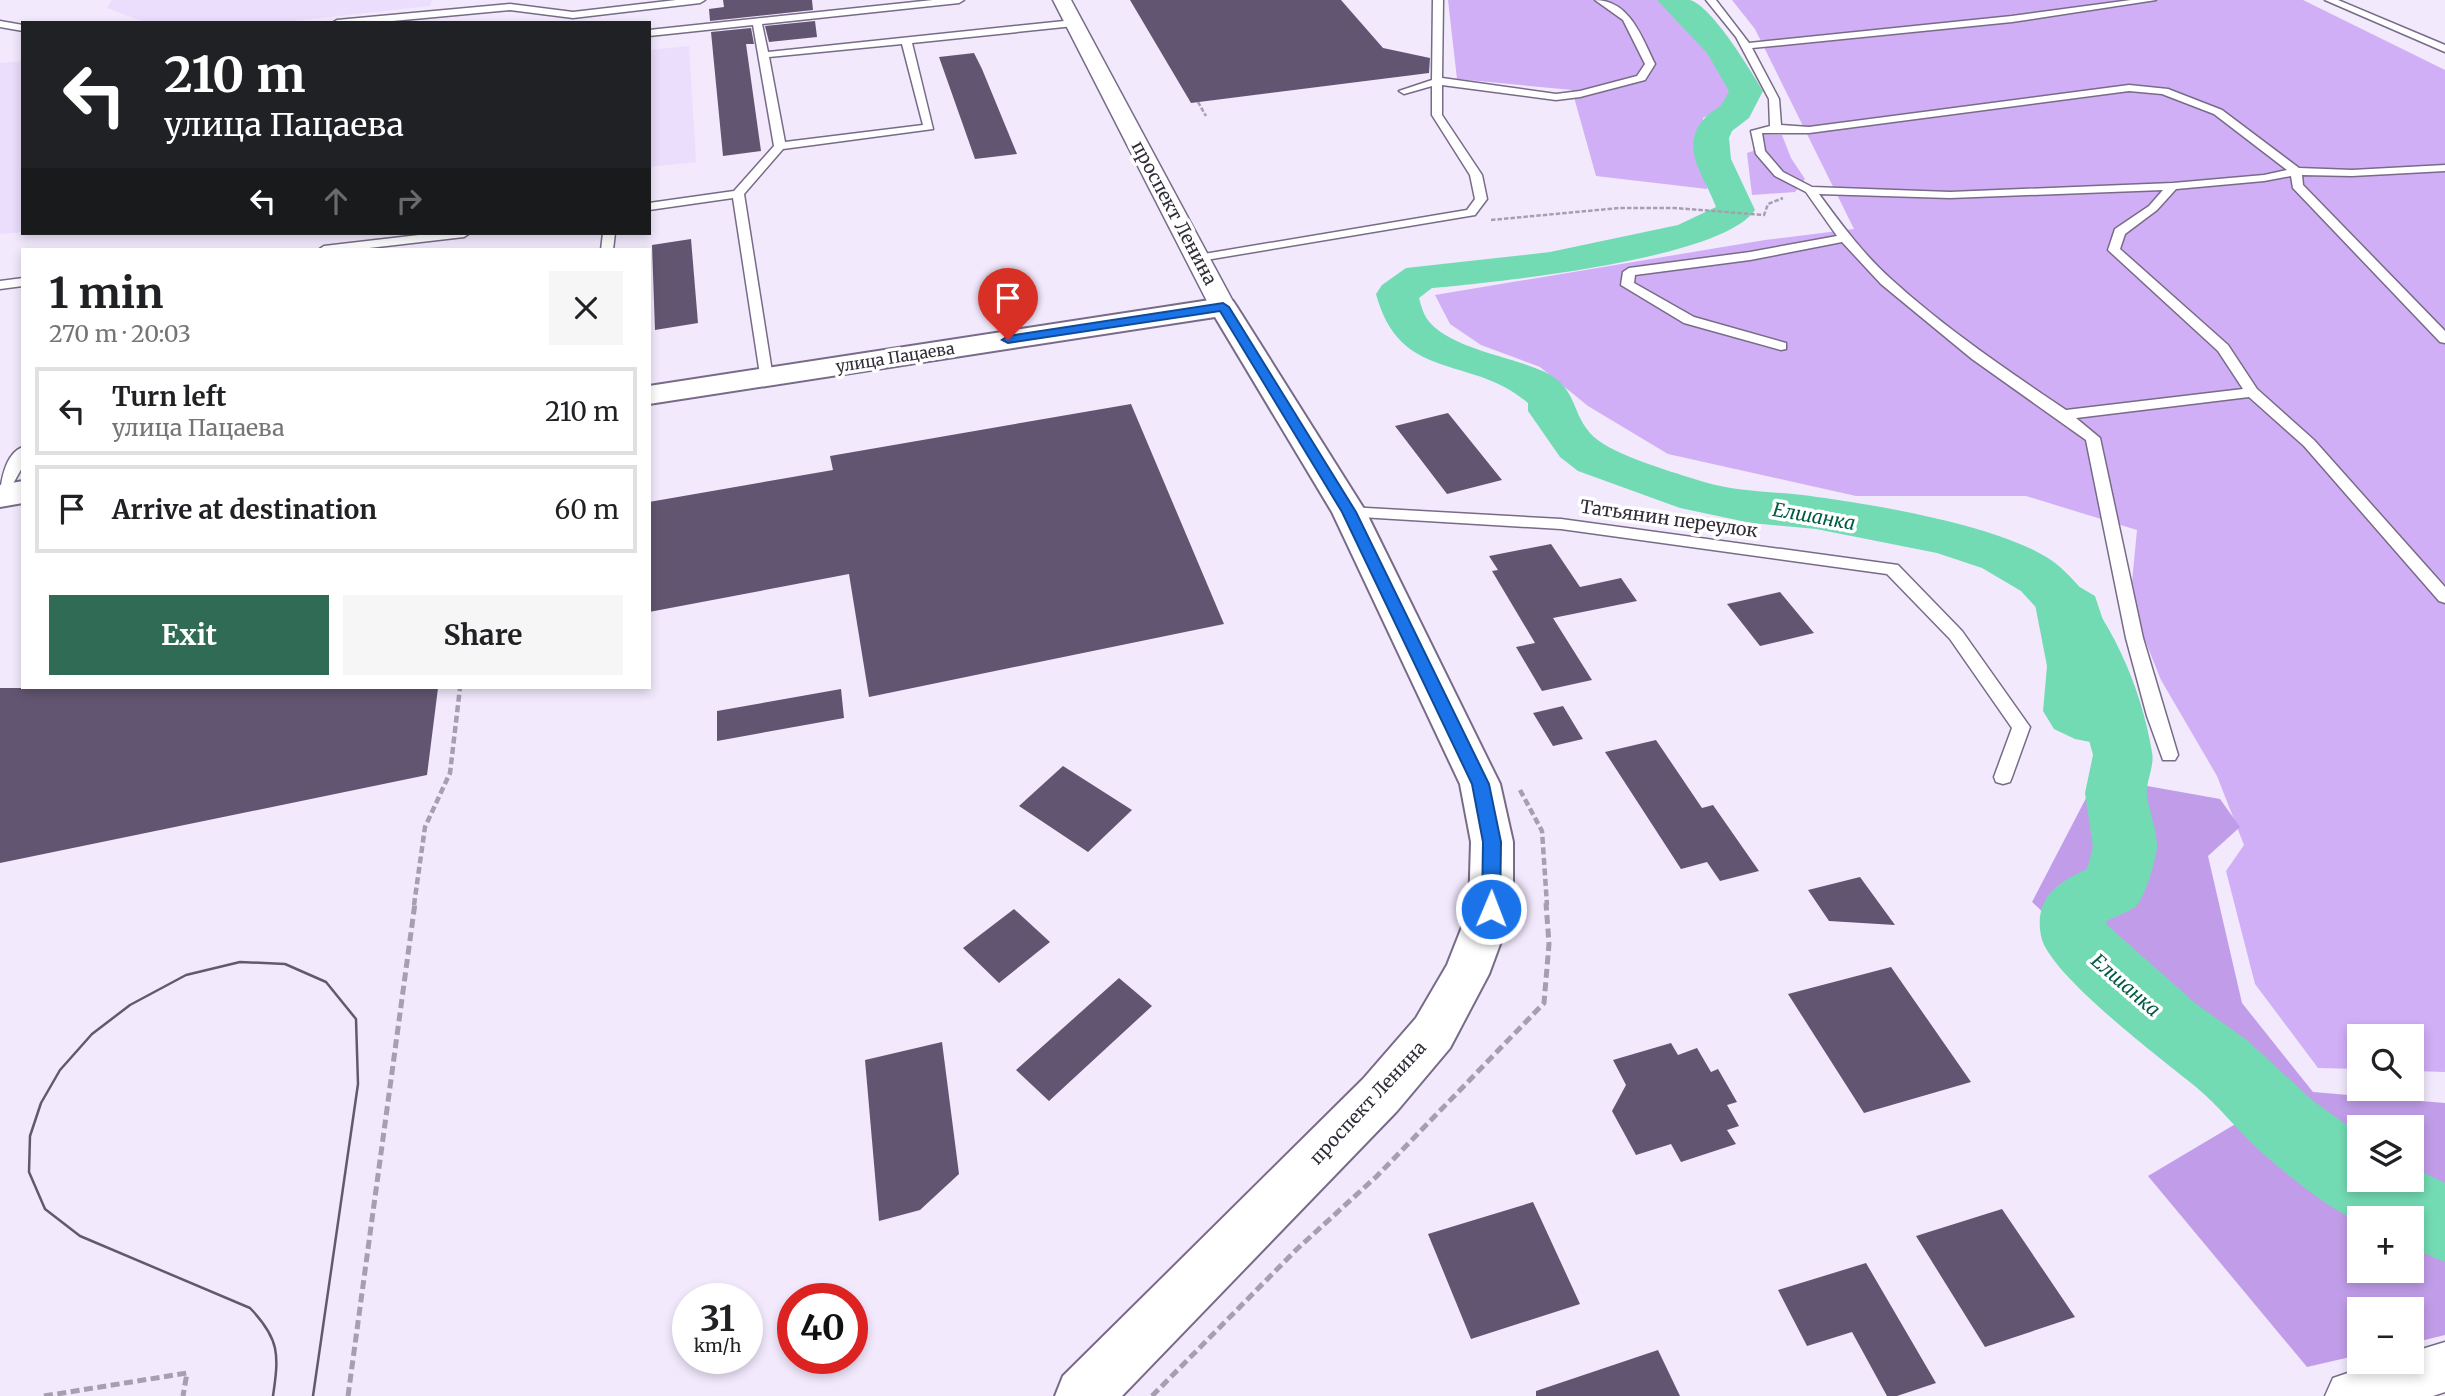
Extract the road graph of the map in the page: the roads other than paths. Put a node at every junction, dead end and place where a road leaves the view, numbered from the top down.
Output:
1 (699, 0) edge
2 (959, 0) edge
3 (1062, 0) edge
4 (1438, 0) edge
5 (1600, 0) edge
6 (1711, 0) edge
7 (2151, 0) edge
8 (2330, 0) edge
9 (573, 19) edge
10 (386, 21) edge
11 (757, 21) junction
12 (1074, 23) junction
13 (0, 24) edge
14 (21, 28) edge
15 (651, 33) edge
16 (906, 39) junction
17 (1746, 46) junction
18 (2445, 49) edge
19 (764, 55) junction
20 (1439, 81) junction
21 (1404, 91) dead end
22 (1776, 128) junction
23 (779, 146) junction
24 (2445, 168) edge
25 (2296, 171) junction
26 (2173, 186) junction
27 (1811, 192) junction
28 (738, 194) junction
29 (651, 207) edge
30 (451, 235) edge
31 (1845, 238) junction
32 (364, 248) edge
33 (1198, 259) junction
34 (21, 282) edge
35 (0, 285) edge
36 (1223, 307) junction
37 (2445, 339) edge
38 (1781, 346) dead end
39 (765, 377) junction
40 (2252, 392) junction
41 (651, 396) edge
42 (2063, 415) junction
43 (21, 455) edge
44 (21, 492) edge
45 (0, 496) edge
46 (1349, 512) junction
47 (2445, 597) edge
48 (2169, 755) dead end
49 (2003, 777) dead end
50 (2445, 1367) edge
51 (1083, 1396) edge
52 (2351, 1396) edge

1 - 9 lane
2 - 11 lane
3 - 12 street, проспект Ленина
4 - 20 lane
5 - 20 lane
6 - 17 lane
7 - 17 lane
8 - 18 lane
9 - 10 lane
11 - 15 lane
11 - 19 lane
12 - 16 lane
12 - 33 street, проспект Ленина
13 - 14 lane
16 - 19 lane
16 - 23 lane
17 - 22 lane
19 - 23 lane
20 - 21 lane
20 - 33 lane
22 - 25 lane
22 - 27 lane
23 - 28 lane
24 - 25 lane
25 - 26 lane
25 - 37 lane
26 - 27 lane
26 - 40 lane
27 - 31 lane
28 - 29 lane
28 - 39 lane
30 - 32 lane
31 - 38 lane
31 - 42 lane
33 - 36 street, проспект Ленина
34 - 35 lane
36 - 39 street, улица Пацаева
36 - 46 street, проспект Ленина
39 - 41 street, улица Пацаева
40 - 42 lane
40 - 47 lane
42 - 48 lane
43 - 45 lane
44 - 45 street
46 - 49 lane, Татьянин переулок
46 - 51 street, проспект Ленина
50 - 52 street

